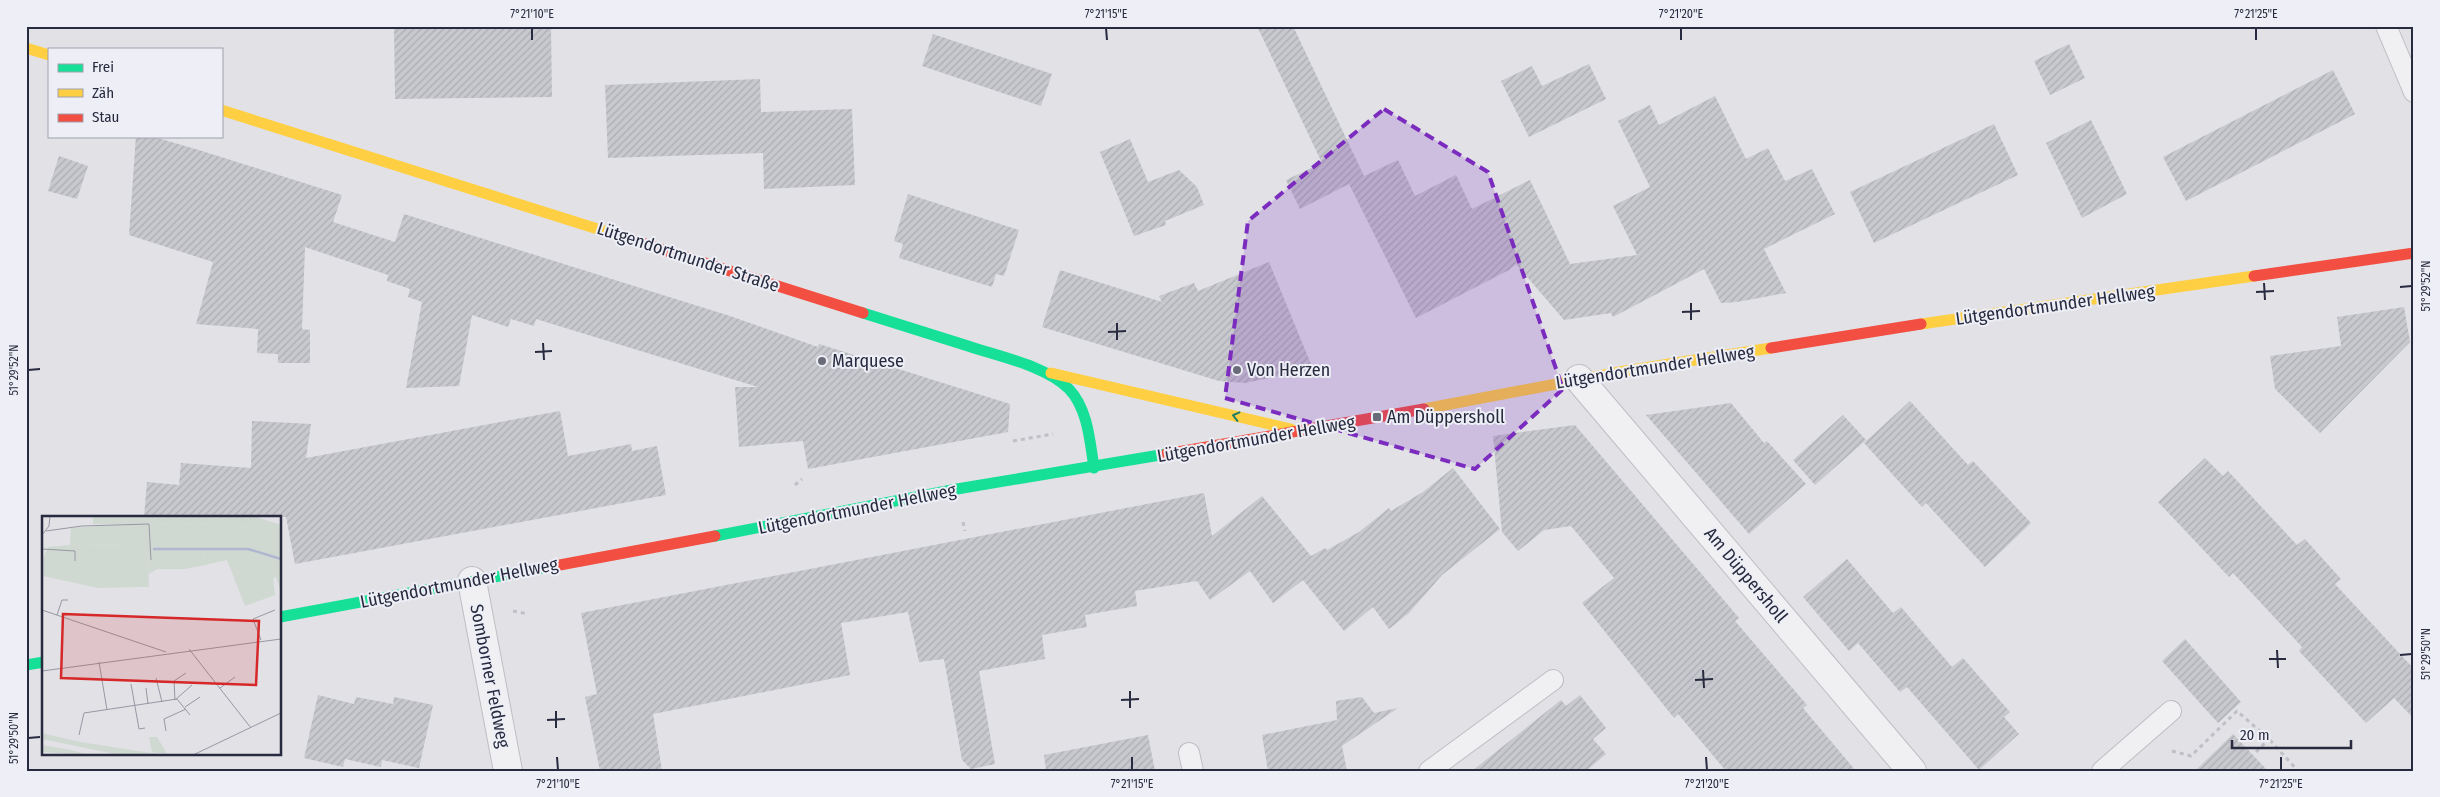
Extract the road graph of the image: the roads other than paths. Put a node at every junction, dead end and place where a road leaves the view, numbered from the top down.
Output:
1 (2386, 26) edge
2 (26, 48) edge
3 (48, 55) edge
4 (2414, 92) edge
5 (222, 110) edge
6 (2414, 253) edge
7 (1037, 370) junction
8 (1579, 380) junction
9 (1300, 432) junction
10 (1094, 468) junction
11 (472, 580) junction
12 (281, 617) edge
13 (42, 662) edge
14 (26, 665) edge
15 (1553, 680) dead end
16 (2171, 711) dead end
17 (508, 771) edge
18 (1429, 771) edge
19 (1912, 771) edge
20 (2102, 771) edge

1 - 4 lane
2 - 3 main road
5 - 7 main road, Lütgendortmunder Straße
6 - 8 main road, Lütgendortmunder Hellweg
9 -> 7 main road
7 - 10 main road, Lütgendortmunder Straße
8 - 9 main road, Lütgendortmunder Hellweg
8 - 19 street, Am Düppersholl
9 - 10 main road, Lütgendortmunder Hellweg
10 - 11 main road, Lütgendortmunder Hellweg
11 - 12 main road, Lütgendortmunder Hellweg
11 - 17 street, Somborner Feldweg
13 - 14 main road
15 - 18 lane
16 - 20 lane

